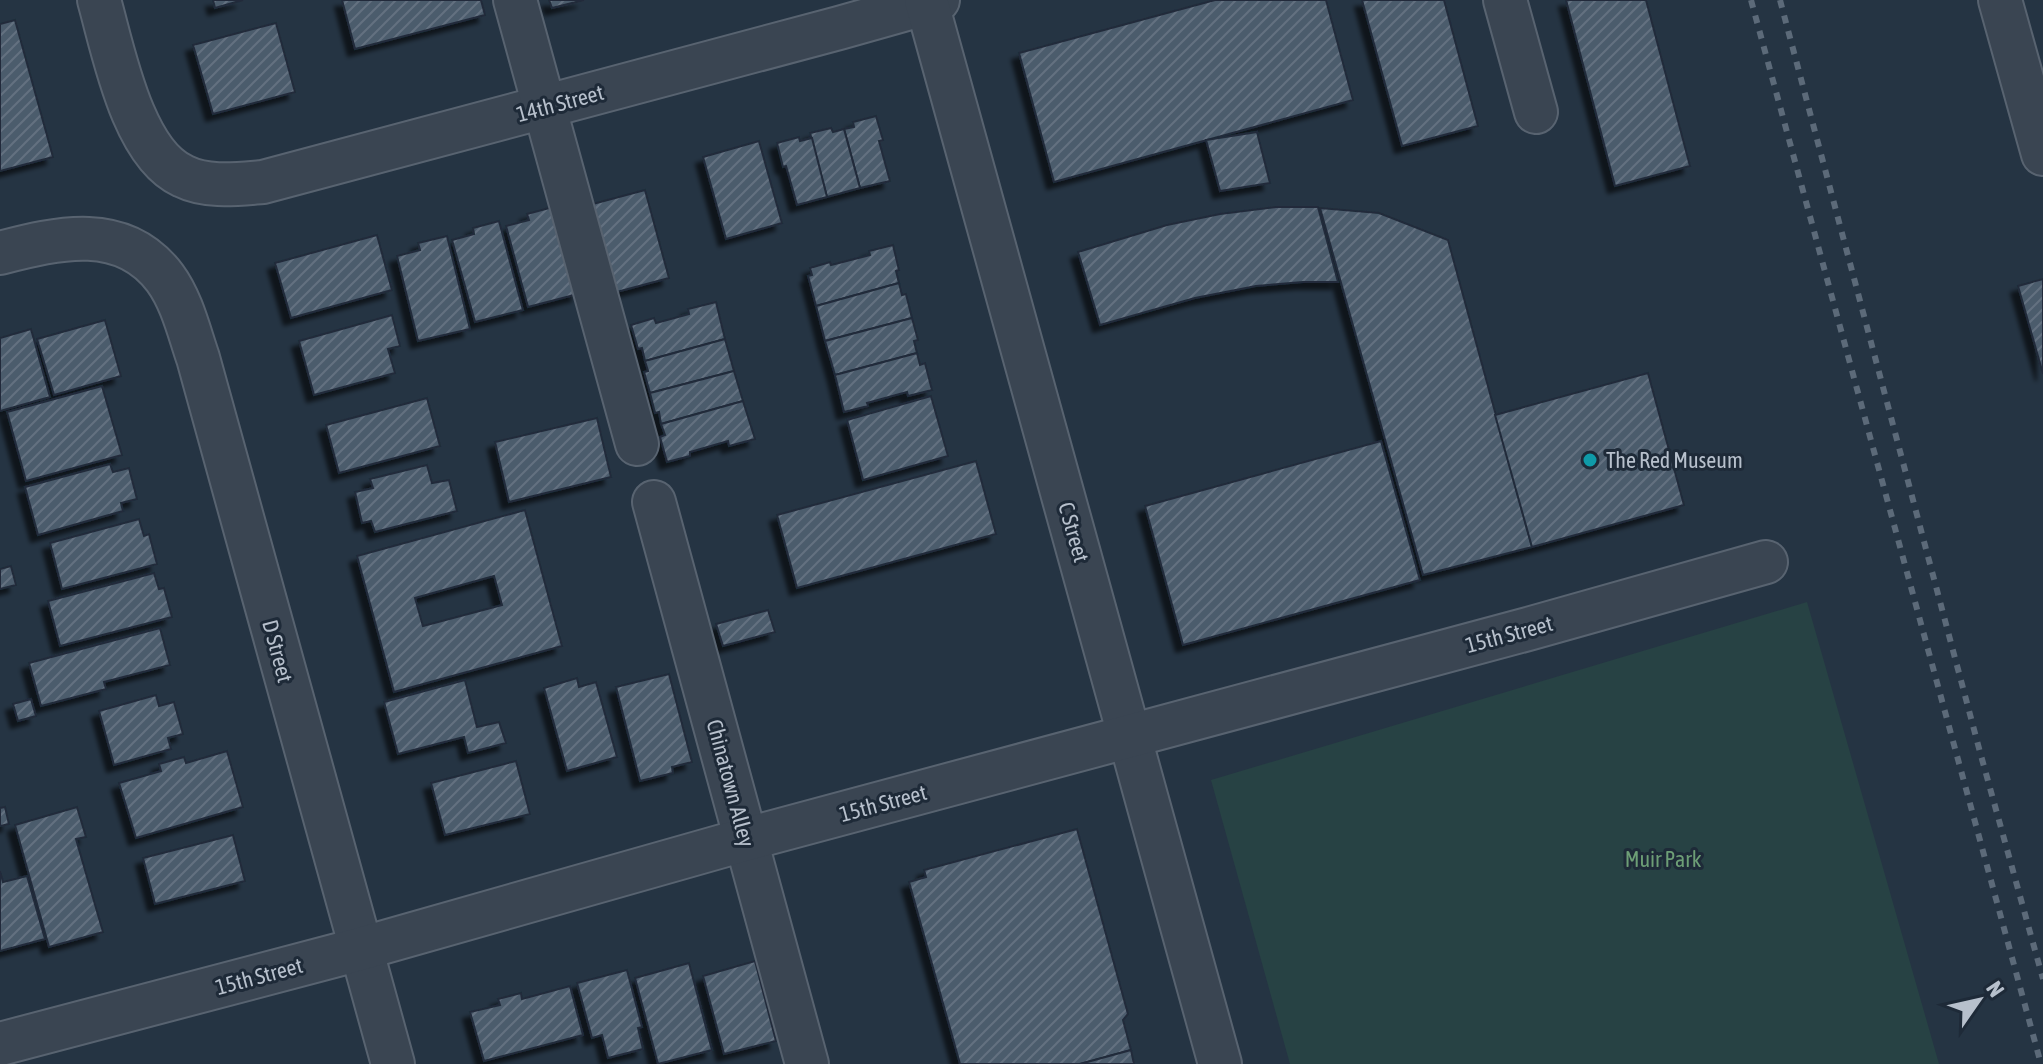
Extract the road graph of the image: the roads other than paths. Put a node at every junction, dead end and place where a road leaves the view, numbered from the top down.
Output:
1 (99, 0) edge
2 (515, 0) edge
3 (1505, 0) edge
4 (2000, 0) edge
5 (930, 1) edge
6 (546, 107) junction
7 (1536, 112) dead end
8 (2043, 154) edge
9 (0, 253) edge
10 (637, 444) dead end
11 (654, 502) dead end
12 (1766, 562) dead end
13 (1131, 736) junction
14 (747, 839) junction
15 (360, 949) junction
16 (0, 1044) edge
17 (393, 1064) edge
18 (807, 1064) edge
19 (1220, 1064) edge

1 - 6 street, 14th Street
2 - 6 street
3 - 7 street
4 - 8 street
5 - 6 street, 14th Street
5 - 13 street, C Street
6 - 10 street
9 - 15 street, D Street
11 - 14 street, Chinatown Alley
12 - 13 street, 15th Street
13 - 14 street, 15th Street
13 - 19 street, C Street
14 - 15 street, 15th Street
14 - 18 street, Chinatown Alley
15 - 16 street, 15th Street
15 - 17 street, D Street

